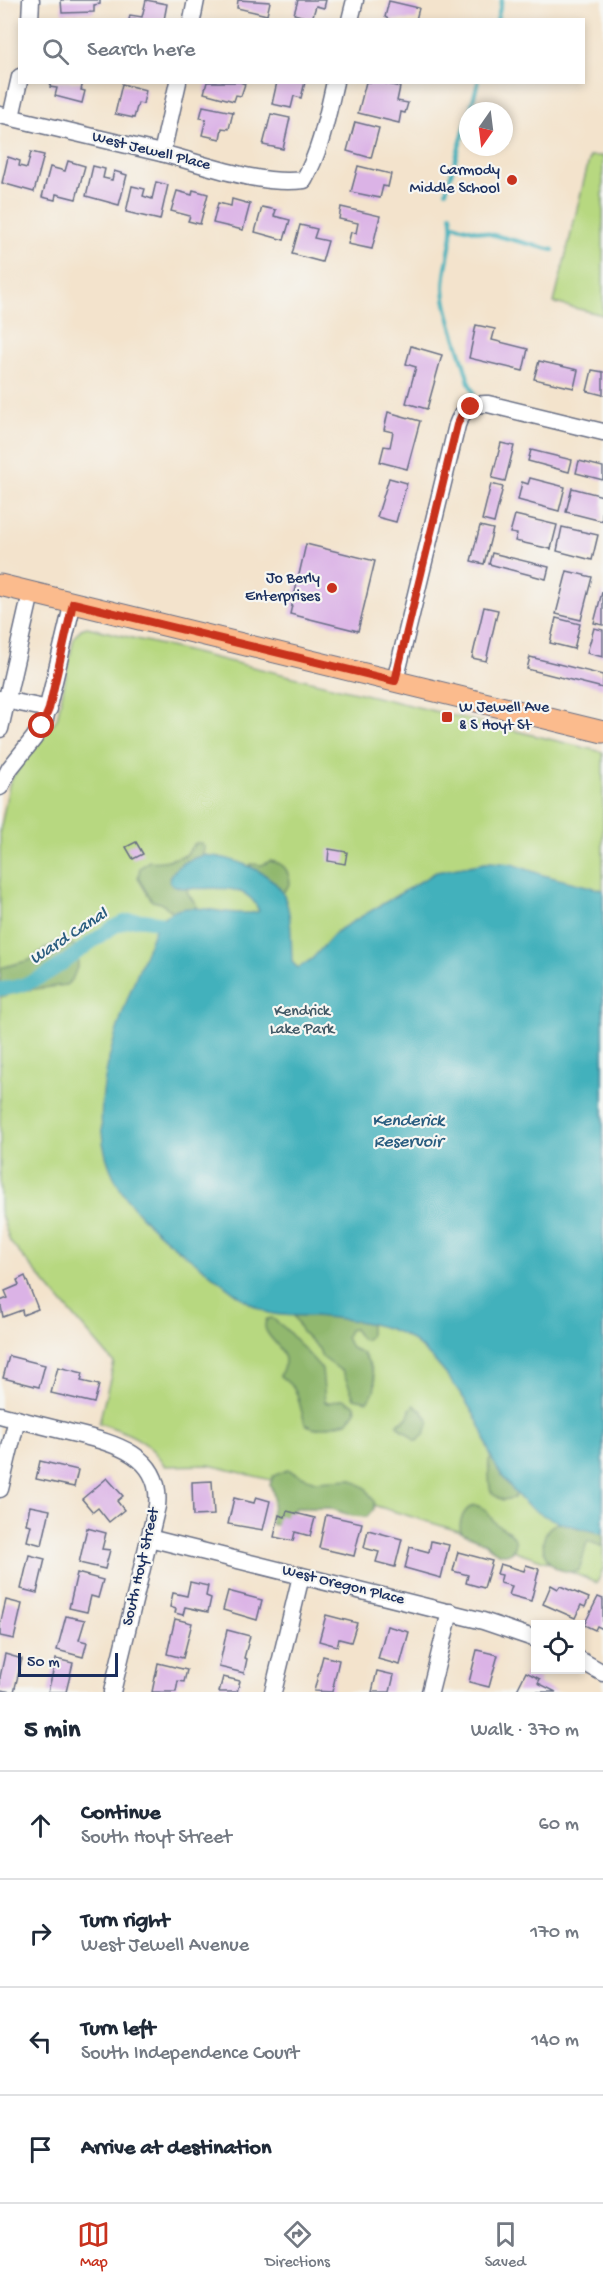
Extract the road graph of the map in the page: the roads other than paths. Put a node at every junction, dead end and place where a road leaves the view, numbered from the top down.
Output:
1 (31, 0) edge
2 (196, 0) edge
3 (355, 0) edge
4 (30, 18) edge
5 (192, 18) edge
6 (350, 18) edge
7 (18, 82) edge
8 (177, 84) edge
9 (335, 84) edge
10 (5, 116) edge
11 (162, 153) junction
12 (603, 432) edge
13 (0, 585) edge
14 (31, 593) junction
15 (73, 603) junction
16 (395, 681) junction
17 (3, 699) edge
18 (49, 709) junction
19 (0, 729) edge
20 (603, 732) edge
21 (0, 787) edge
22 (0, 1415) edge
23 (17, 1419) junction
24 (0, 1489) edge
25 (149, 1538) junction
26 (301, 1576) junction
27 (450, 1612) junction
28 (531, 1637) edge
29 (585, 1663) edge
30 (603, 1673) edge
31 (112, 1692) edge
32 (273, 1692) edge
33 (430, 1692) edge

1 - 4 street
2 - 5 street
3 - 6 street
7 - 10 street
8 - 11 street
9 - 11 street, West Jewell Place
10 - 11 street, West Jewell Place
12 - 16 street
13 - 14 main road
14 - 15 main road
14 - 17 street
15 - 16 main road
15 - 18 street
16 - 20 main road
17 - 18 street
17 - 19 street
18 - 21 street
22 - 23 street
23 - 24 street
23 - 25 street, South Hoyt Street
25 - 26 street, West Oregon Place
25 - 31 street, South Hoyt Street
26 - 27 street, West Oregon Place
26 - 32 street
27 - 28 street, West Oregon Place
27 - 33 street
29 - 30 street

